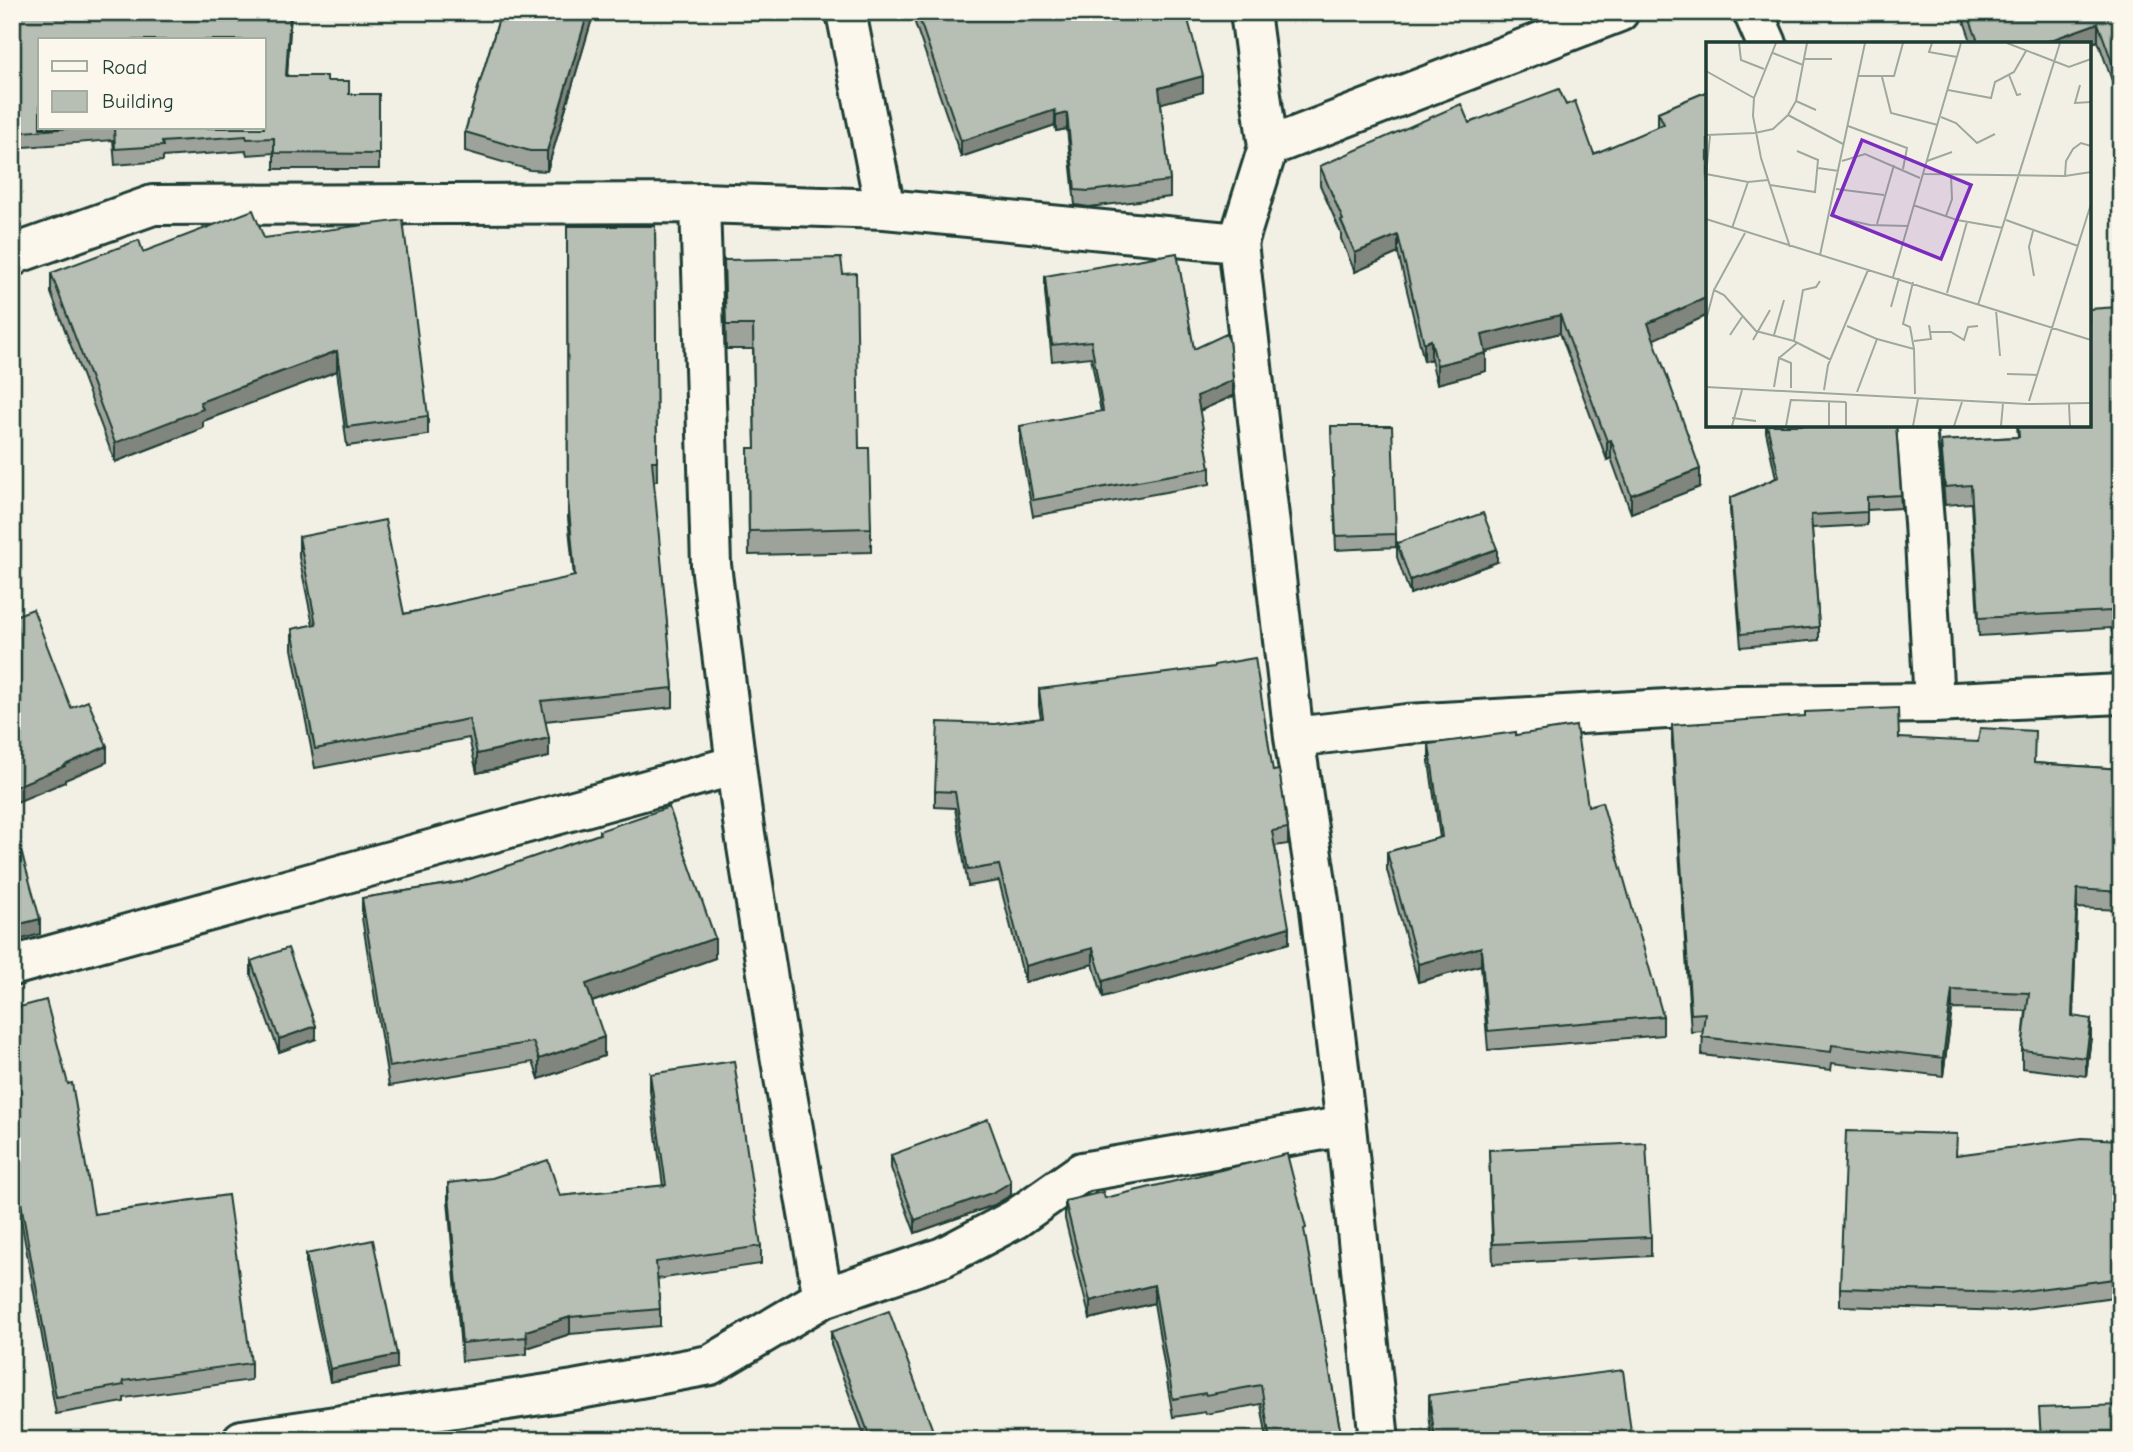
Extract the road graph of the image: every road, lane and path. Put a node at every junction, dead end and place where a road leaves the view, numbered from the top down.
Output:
1 (846, 12) edge
2 (1250, 12) edge
3 (1619, 12) edge
4 (1753, 12) edge
5 (1766, 42) edge
6 (1268, 146) junction
7 (700, 202) junction
8 (885, 209) junction
9 (1238, 243) junction
10 (12, 257) edge
11 (1916, 427) edge
12 (2121, 694) edge
13 (1934, 703) junction
14 (1294, 737) junction
15 (736, 765) junction
16 (12, 966) edge
17 (1346, 1126) junction
18 (823, 1298) junction
19 (242, 1440) edge
20 (1379, 1440) edge

1 - 8 street
2 - 6 street
3 - 6 street
4 - 5 street
6 - 9 street
7 - 8 street
7 - 10 street
7 - 15 street
8 - 9 street
9 - 14 street
11 - 13 street
12 - 13 street
13 - 14 street
14 - 17 street
15 - 16 street
15 - 18 street
17 - 18 street
17 - 20 street
18 - 19 street

